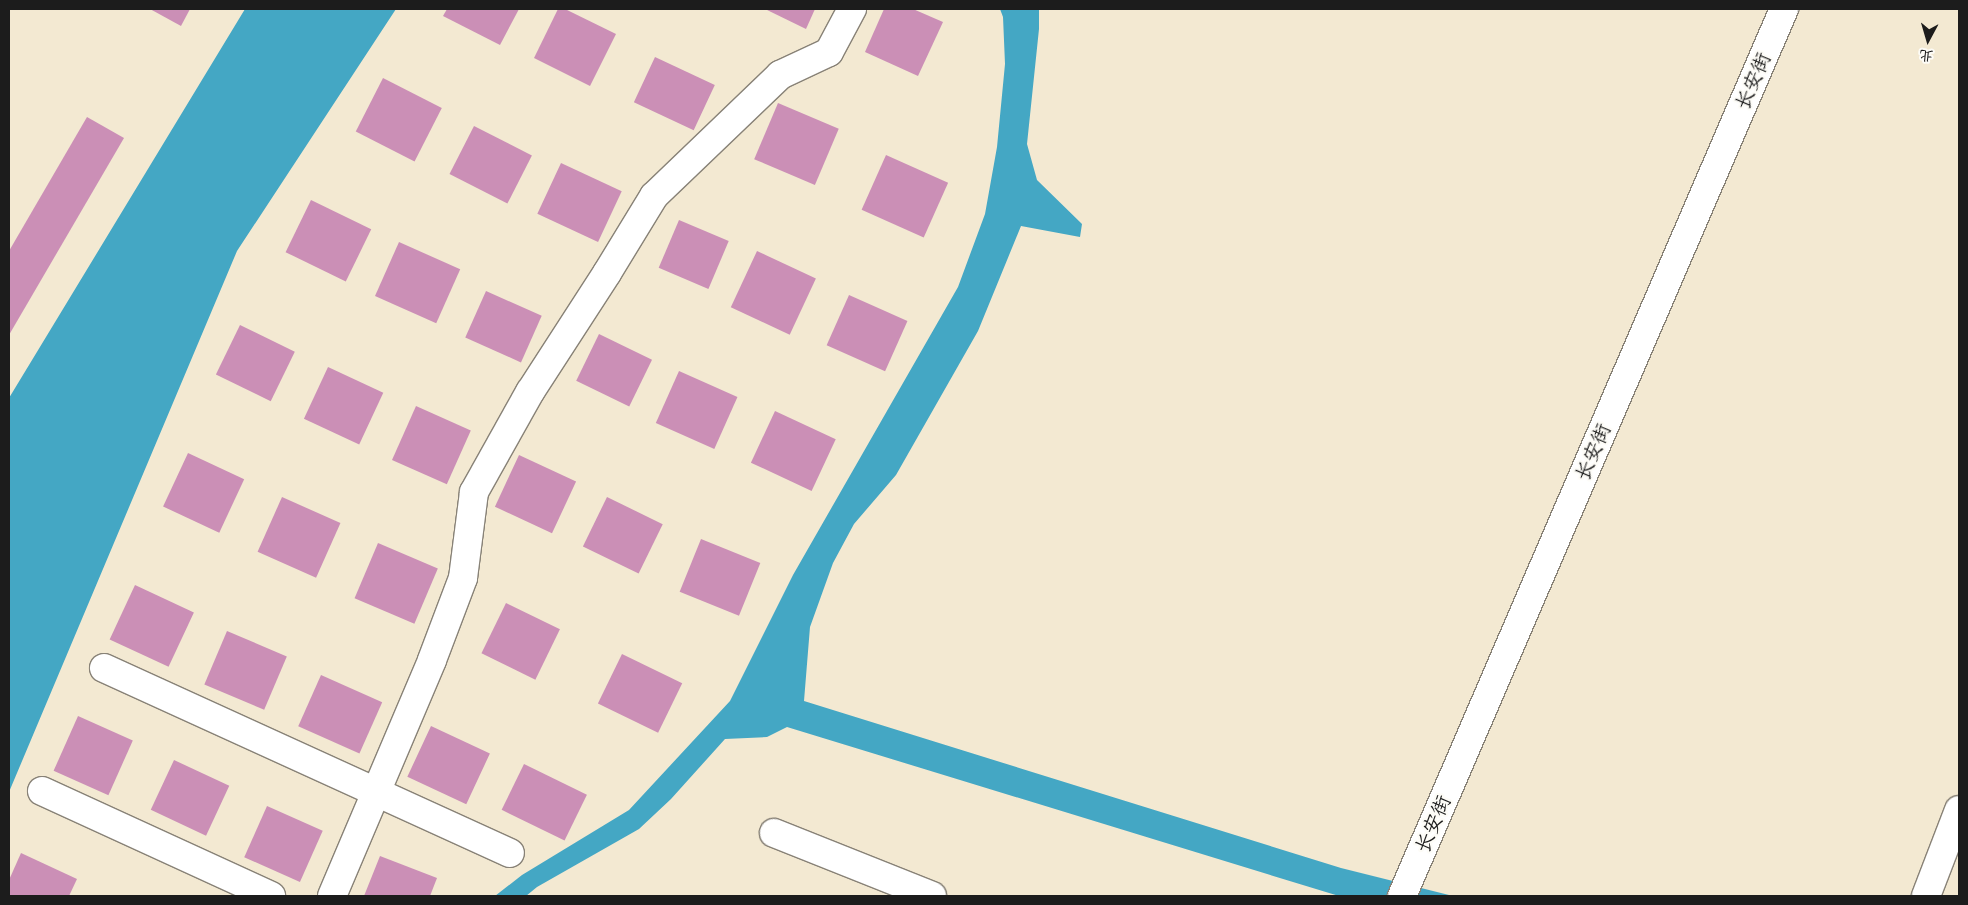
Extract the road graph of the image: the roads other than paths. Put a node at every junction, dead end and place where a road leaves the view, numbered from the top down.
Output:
1 (852, 9) edge
2 (1784, 9) edge
3 (104, 668) dead end
4 (42, 790) dead end
5 (375, 790) junction
6 (1959, 810) edge
7 (774, 833) dead end
8 (510, 853) dead end
9 (271, 896) edge
10 (332, 896) edge
11 (932, 896) edge
12 (1402, 896) edge
13 (1926, 896) edge

1 - 5 street
2 - 12 street, 长安街
3 - 5 street
4 - 9 street
5 - 8 street
5 - 10 street
6 - 13 street
7 - 11 street

